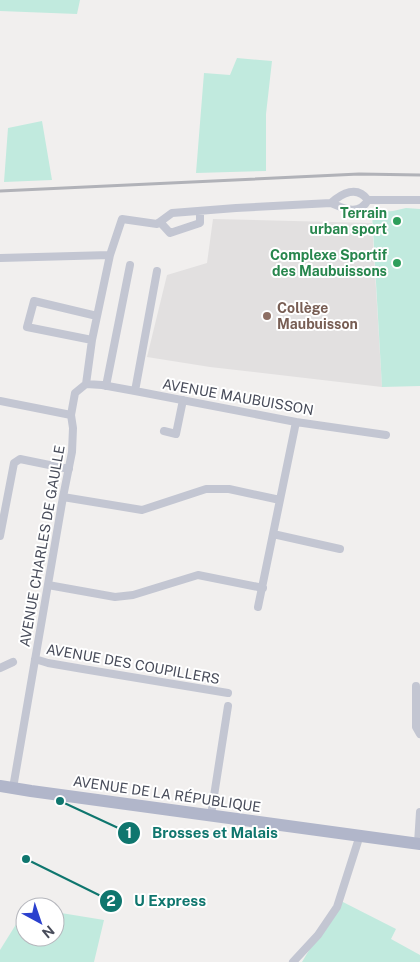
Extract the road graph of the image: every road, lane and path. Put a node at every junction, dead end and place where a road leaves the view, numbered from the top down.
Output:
1 (368, 200) junction
2 (420, 200) edge
3 (331, 203) junction
4 (200, 211) junction
5 (160, 222) junction
6 (110, 255) junction
7 (0, 258) edge
8 (130, 265) dead end
9 (157, 271) dead end
10 (97, 316) junction
11 (92, 340) junction
12 (86, 384) junction
13 (106, 386) junction
14 (135, 391) junction
15 (183, 400) junction
16 (0, 401) edge
17 (71, 415) junction
18 (296, 422) junction
19 (164, 432) dead end
20 (386, 435) dead end
21 (69, 468) junction
22 (63, 497) junction
23 (280, 500) junction
24 (273, 534) junction
25 (0, 536) edge
26 (340, 549) dead end
27 (48, 585) junction
28 (262, 588) junction
29 (258, 607) dead end
30 (35, 658) junction
31 (13, 662) dead end
32 (0, 668) edge
33 (416, 686) dead end
34 (228, 693) dead end
35 (228, 706) dead end
36 (420, 734) edge
37 (6, 787) edge
38 (420, 812) edge
39 (211, 815) junction
40 (360, 835) junction
41 (419, 844) edge
42 (292, 962) edge

1 - 2 street
1 - 3 street
1 - 3 street
3 - 4 street
4 - 5 street
4 - 5 street
5 - 6 street, AVENUE CHARLES DE GAULLE
6 - 7 street
6 - 10 street, AVENUE CHARLES DE GAULLE
8 - 13 street
9 - 14 street
10 - 11 street, AVENUE CHARLES DE GAULLE
10 - 11 street
11 - 12 street, AVENUE CHARLES DE GAULLE
12 - 13 street, AVENUE MAUBUISSON
12 - 17 street, AVENUE CHARLES DE GAULLE
13 - 14 street, AVENUE MAUBUISSON
14 - 15 street, AVENUE MAUBUISSON
15 - 18 street, AVENUE MAUBUISSON
15 - 19 street
16 - 17 street
17 - 21 street, AVENUE CHARLES DE GAULLE
18 - 20 street, AVENUE MAUBUISSON
18 - 23 street
21 - 22 street, AVENUE CHARLES DE GAULLE
21 - 25 street
22 - 23 street
22 - 27 street, AVENUE CHARLES DE GAULLE
23 - 24 street
24 - 26 street
24 - 28 street
27 - 28 street
27 - 30 street, AVENUE CHARLES DE GAULLE
28 - 29 street
30 - 34 street, AVENUE DES COUPILLERS
30 - 37 street, AVENUE CHARLES DE GAULLE
31 - 32 street
33 - 36 street
35 - 39 street
37 - 39 main road, AVENUE DE LA RÉPUBLIQUE
38 - 41 street
39 - 40 main road, AVENUE DE LA RÉPUBLIQUE
40 - 41 main road, AVENUE DE LA RÉPUBLIQUE
40 - 42 street

